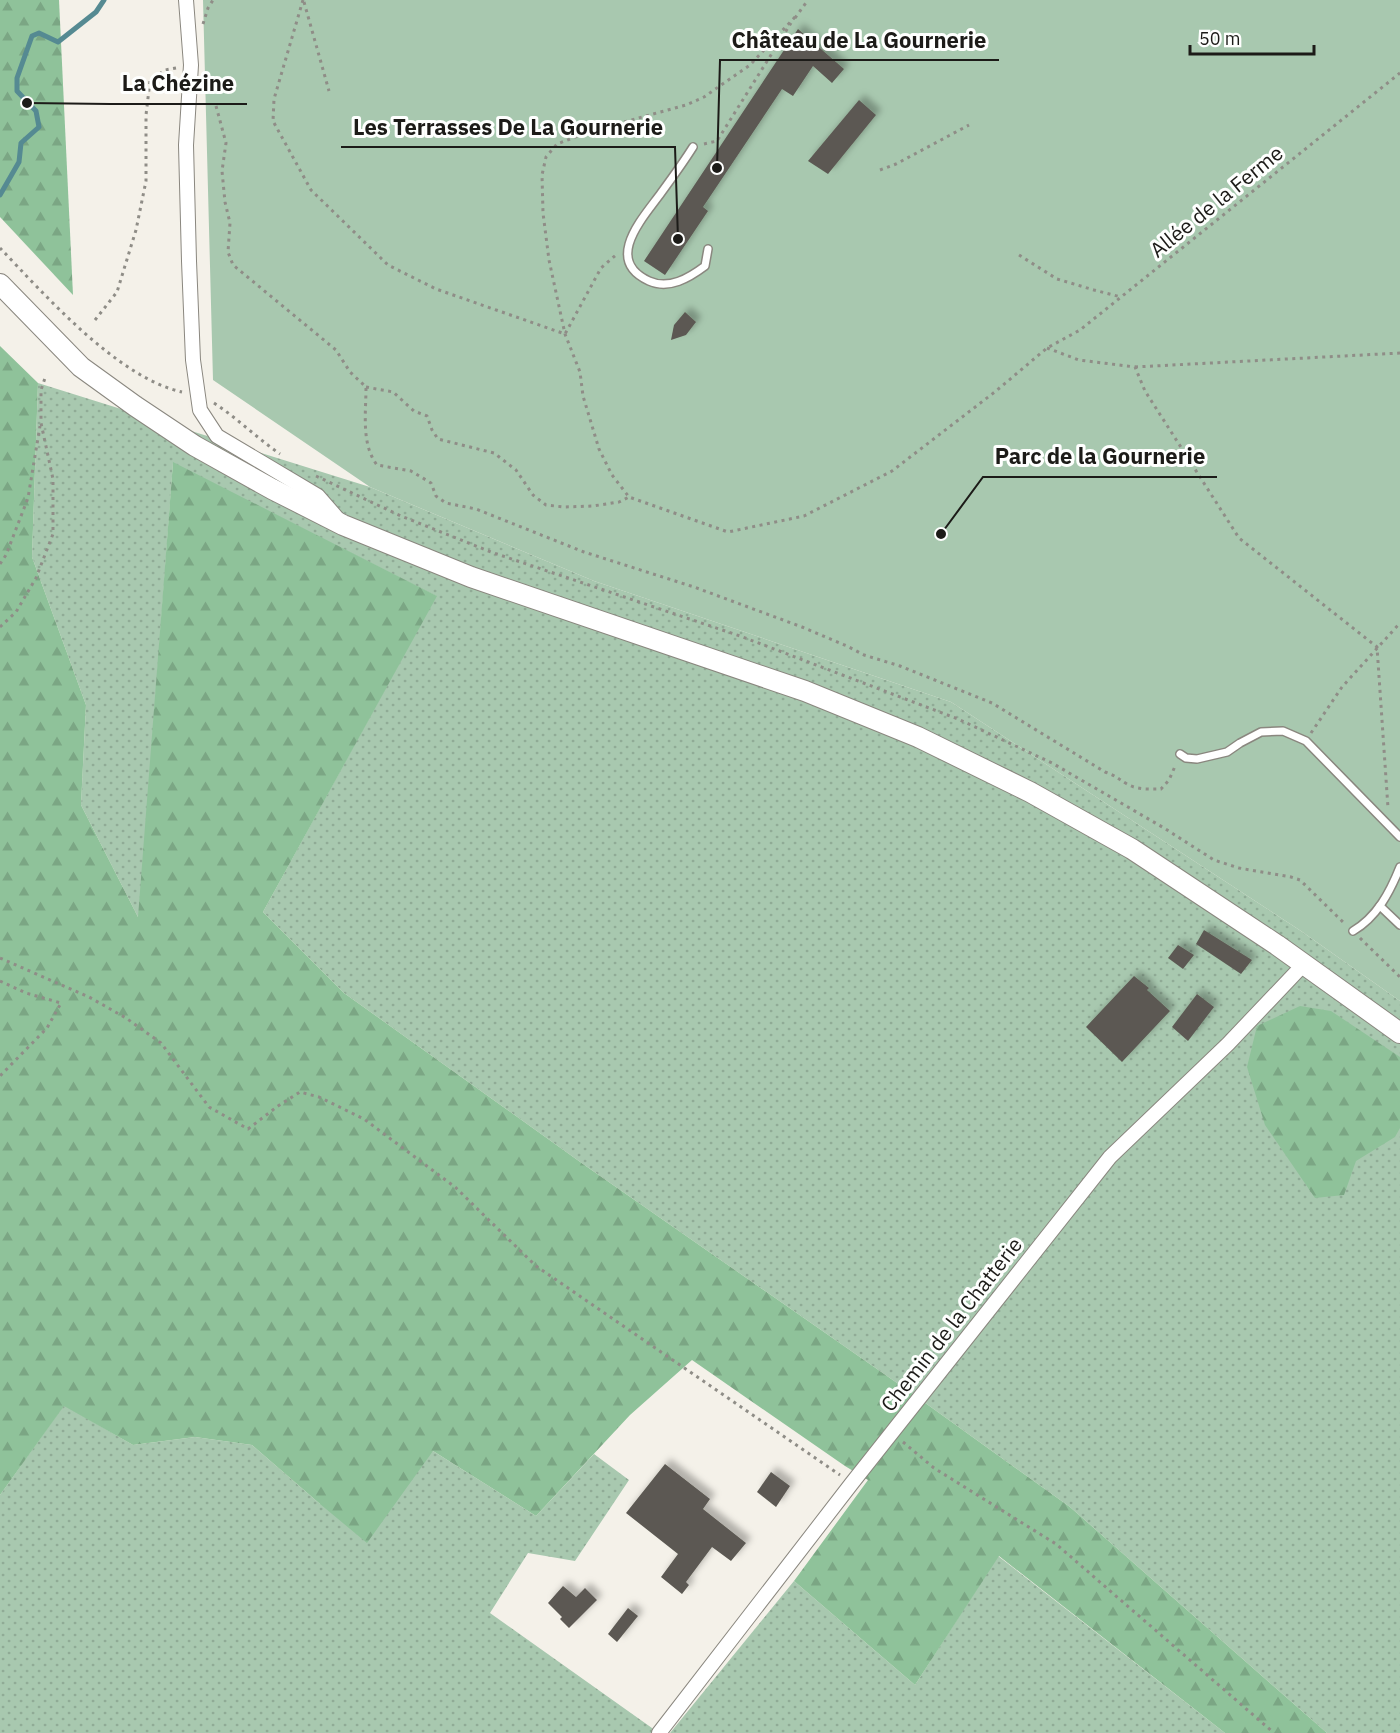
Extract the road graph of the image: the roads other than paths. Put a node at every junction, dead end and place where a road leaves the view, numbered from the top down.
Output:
1 (186, 0) edge
2 (693, 147) road end
3 (708, 249) dead end
4 (0, 284) edge
5 (343, 525) junction
6 (1180, 754) road end
7 (1400, 837) edge
8 (1400, 867) edge
9 (1380, 906) junction
10 (1400, 925) edge
11 (1353, 931) road end
12 (1304, 964) junction
13 (1400, 1033) edge
14 (659, 1733) edge

1 - 5 street
2 - 3 lane
4 - 5 main road
5 - 12 main road
6 - 7 lane
8 - 9 lane
9 - 10 lane
9 - 11 lane
12 - 13 main road
12 - 14 street, Chemin de la Chatterie

